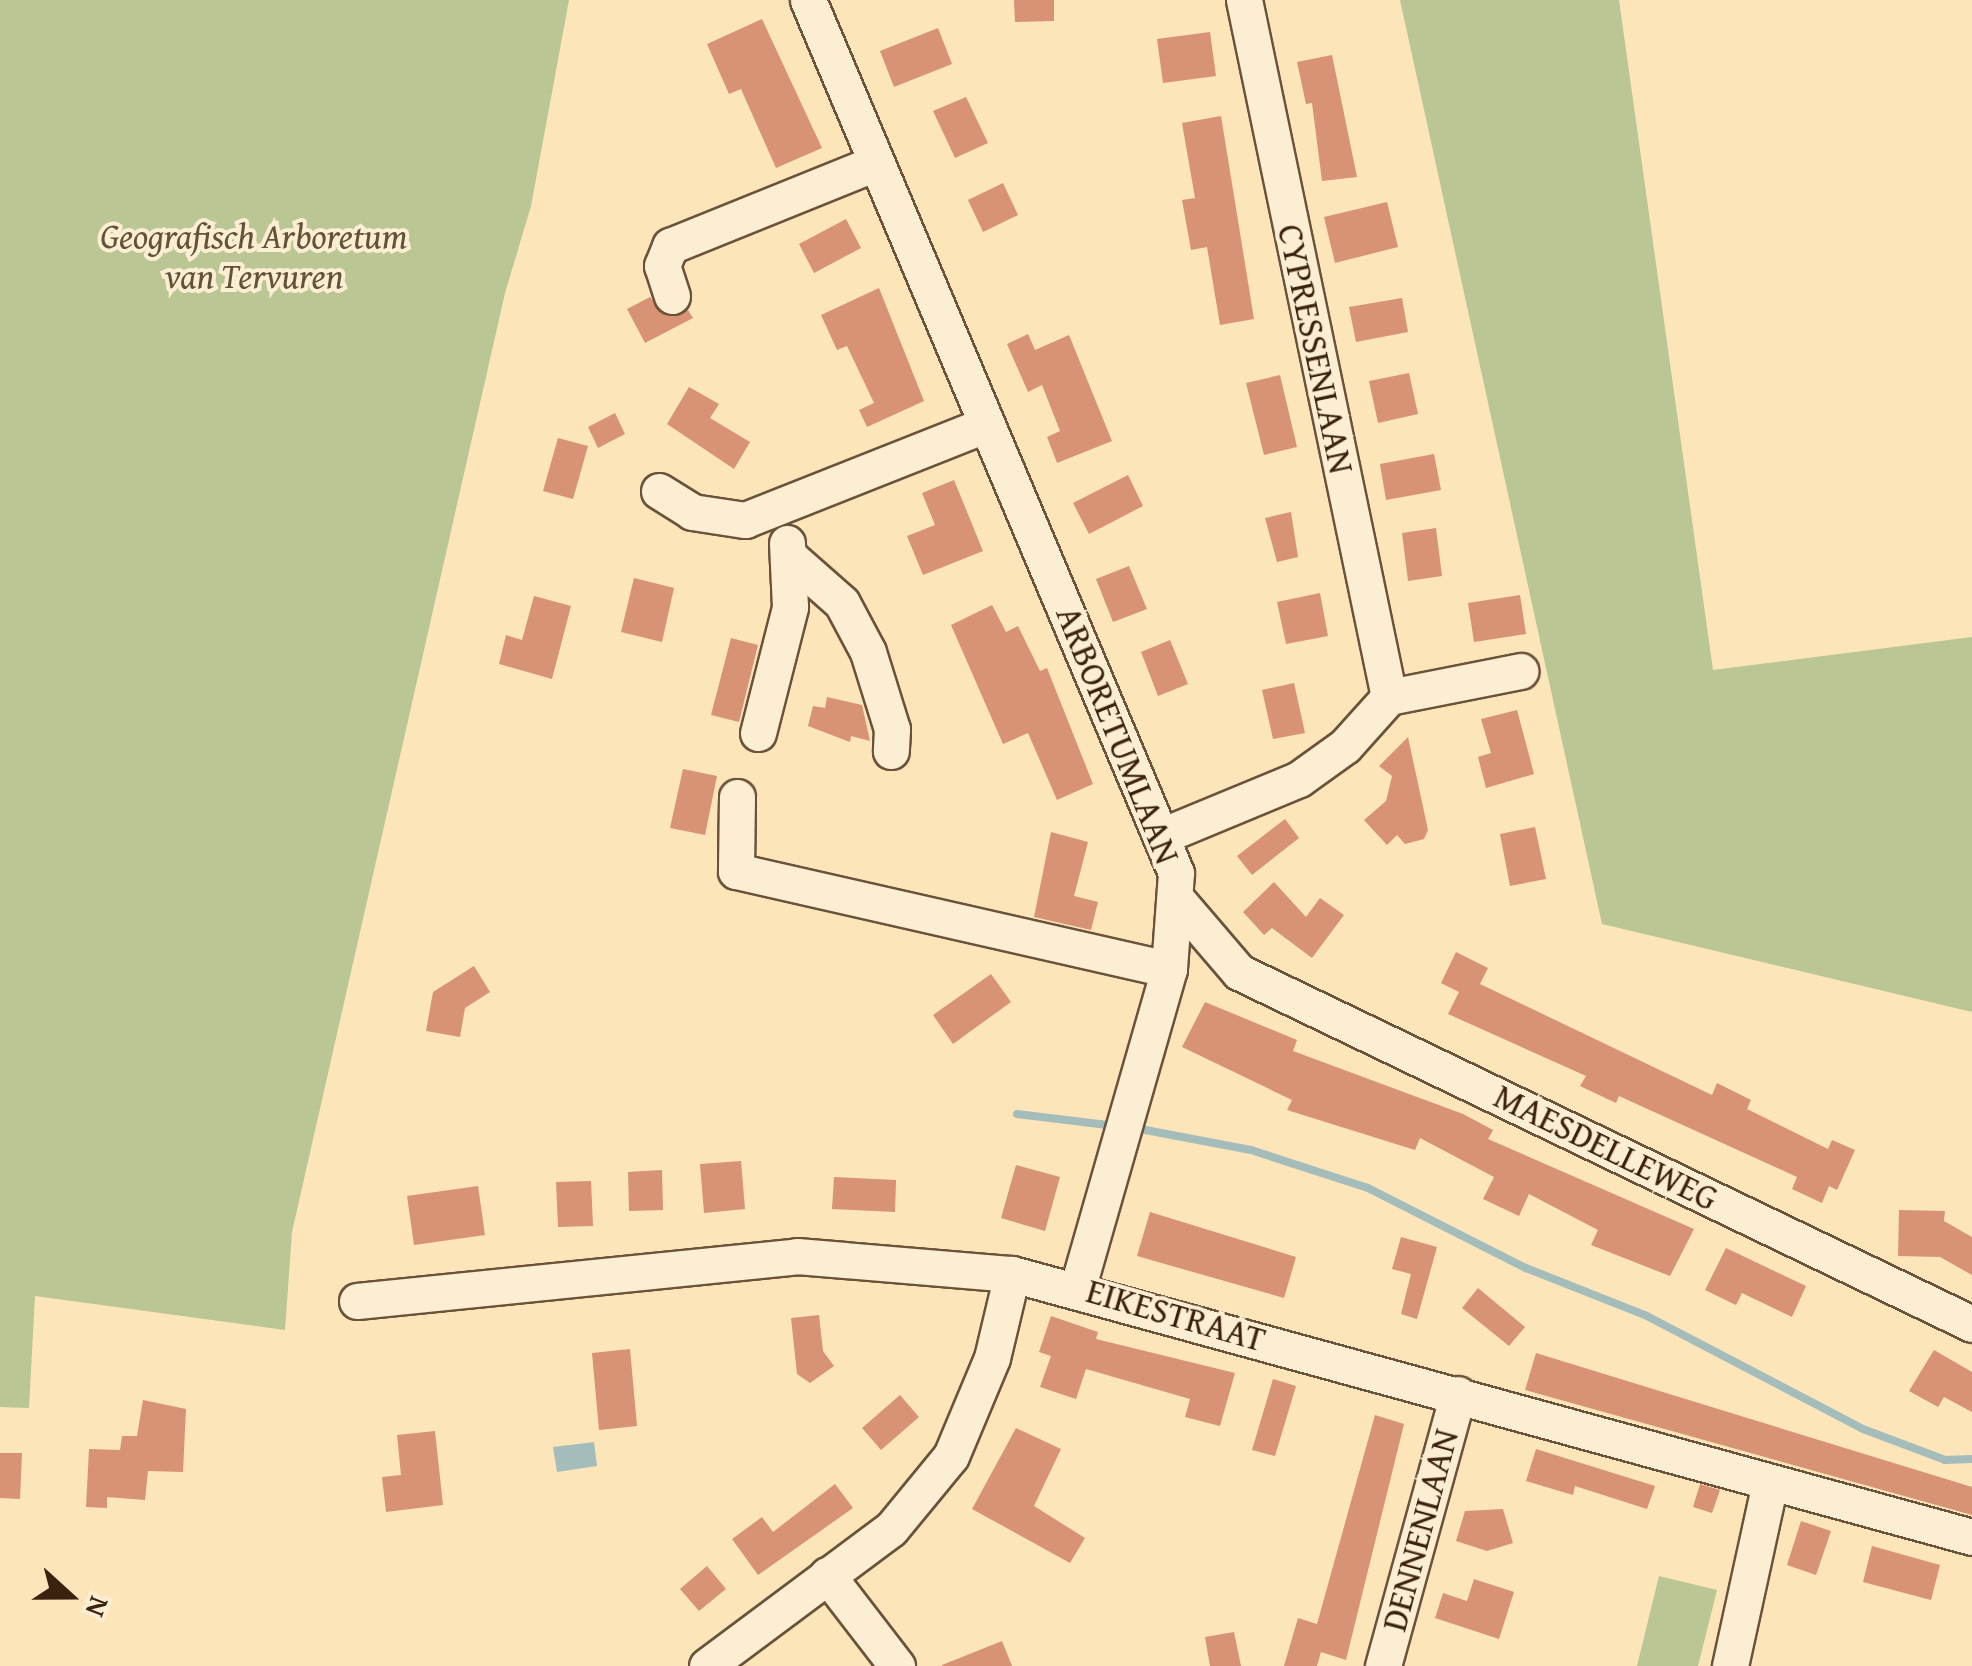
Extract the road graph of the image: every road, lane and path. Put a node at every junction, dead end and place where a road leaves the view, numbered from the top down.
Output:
1 (808, 0) edge
2 (1244, 0) edge
3 (875, 163) junction
4 (672, 296) dead end
5 (987, 424) junction
6 (658, 490) dead end
7 (778, 512) junction
8 (790, 556) junction
9 (1520, 671) dead end
10 (1389, 697) junction
11 (758, 733) dead end
12 (891, 752) dead end
13 (737, 796) dead end
14 (1164, 835) junction
15 (1179, 902) junction
16 (1239, 972) junction
17 (1166, 978) junction
18 (1012, 1274) junction
19 (1078, 1287) junction
20 (357, 1301) dead end
21 (1972, 1324) edge
22 (1458, 1394) junction
23 (1770, 1482) junction
24 (1972, 1537) edge
25 (826, 1574) junction
26 (706, 1666) edge
27 (897, 1666) edge
28 (1383, 1666) edge
29 (1730, 1666) edge

1 - 3 street, ARBORETUMLAAN
2 - 10 street, CYPRESSENLAAN
3 - 4 street
3 - 5 street, ARBORETUMLAAN
5 - 7 street
5 - 14 street, ARBORETUMLAAN
6 - 7 street
7 - 8 street
8 - 11 street
8 - 12 street
9 - 10 street
10 - 14 street
13 - 17 street
14 - 15 street, ARBORETUMLAAN
15 - 16 street, MAESDELLEWEG
15 - 17 street, ARBORETUMLAAN
16 - 17 street, MAESDELLEWEG
16 - 21 street, MAESDELLEWEG
17 - 19 street, ARBORETUMLAAN
18 - 19 street, EIKESTRAAT
18 - 20 street, EIKESTRAAT
18 - 25 street
19 - 22 street, EIKESTRAAT
22 - 23 street, EIKESTRAAT
22 - 28 street, DENNENLAAN
23 - 24 street, EIKESTRAAT
23 - 29 street
25 - 26 street
25 - 27 street

